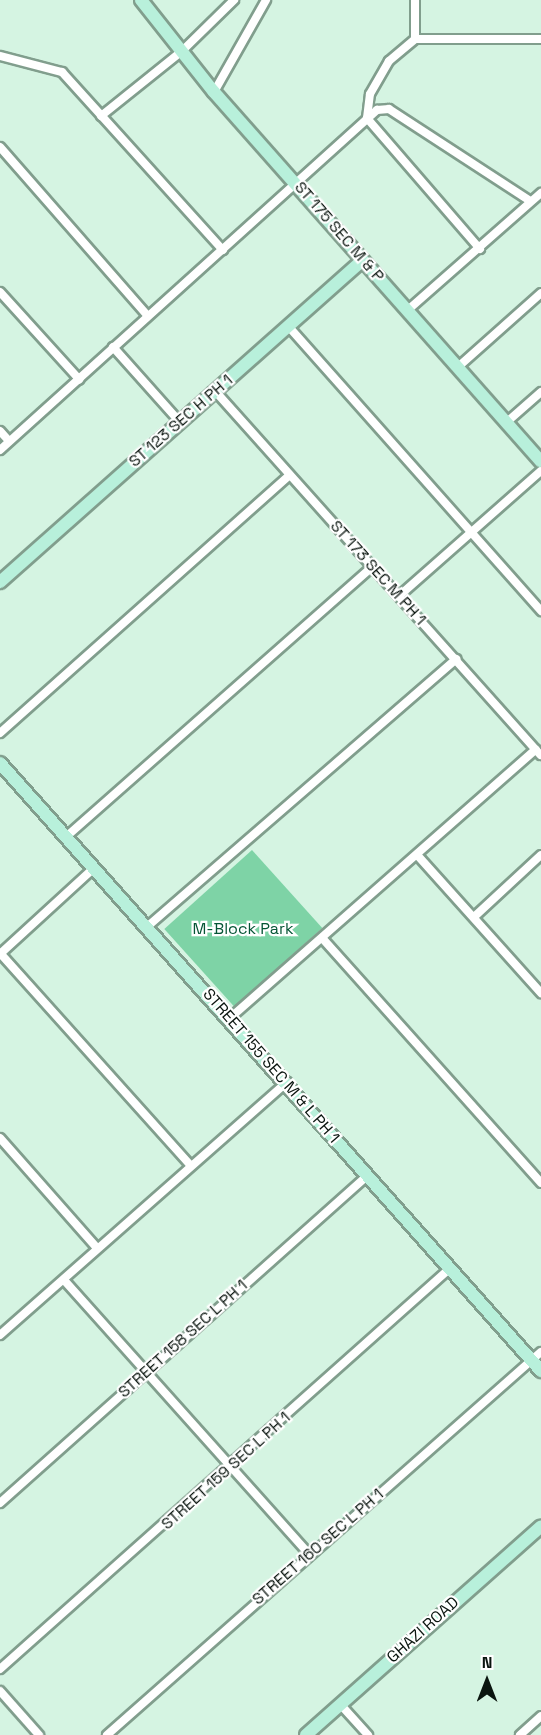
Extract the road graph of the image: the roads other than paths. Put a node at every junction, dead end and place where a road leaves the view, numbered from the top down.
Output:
1 (142, 0) edge
2 (234, 0) edge
3 (266, 0) edge
4 (415, 0) edge
5 (415, 39) junction
6 (541, 39) edge
7 (182, 51) junction
8 (0, 56) edge
9 (214, 92) junction
10 (101, 116) junction
11 (367, 118) junction
12 (0, 147) edge
13 (296, 182) junction
14 (541, 193) edge
15 (530, 201) junction
16 (480, 249) junction
17 (223, 250) junction
18 (362, 261) junction
19 (0, 292) edge
20 (541, 292) edge
21 (409, 309) junction
22 (147, 315) junction
23 (289, 327) junction
24 (113, 347) junction
25 (458, 367) junction
26 (78, 379) junction
27 (216, 392) junction
28 (541, 392) edge
29 (179, 421) junction
30 (508, 421) junction
31 (0, 431) edge
32 (9, 441) junction
33 (0, 450) edge
34 (541, 462) edge
35 (541, 471) edge
36 (290, 475) junction
37 (471, 533) junction
38 (372, 567) junction
39 (0, 582) edge
40 (399, 596) junction
41 (541, 611) edge
42 (456, 659) junction
43 (0, 733) edge
44 (538, 752) edge
45 (0, 763) edge
46 (67, 836) junction
47 (541, 855) edge
48 (419, 857) junction
49 (94, 868) junction
50 (474, 917) junction
51 (148, 926) junction
52 (323, 939) junction
53 (0, 953) edge
54 (541, 993) edge
55 (230, 1018) junction
56 (286, 1082) junction
57 (0, 1138) edge
58 (191, 1166) junction
59 (366, 1177) junction
60 (541, 1183) edge
61 (97, 1248) junction
62 (448, 1270) junction
63 (64, 1280) junction
64 (0, 1321) edge
65 (4, 1332) edge
66 (536, 1357) edge
67 (147, 1371) junction
68 (541, 1371) edge
69 (233, 1466) junction
70 (0, 1503) edge
71 (541, 1526) edge
72 (309, 1554) junction
73 (0, 1669) edge
74 (0, 1691) edge
75 (340, 1704) junction
76 (541, 1716) edge
77 (39, 1735) edge
78 (107, 1735) edge
79 (306, 1735) edge
80 (368, 1735) edge
81 (520, 1735) edge

1 - 7 street, ST 175 SEC M & P
2 - 7 street
3 - 9 street
4 - 5 street
5 - 6 street
5 - 11 street
7 - 9 street, ST 175 SEC M & P
7 - 10 street
8 - 10 street
9 - 13 street, ST 175 SEC M & P
10 - 17 street
11 - 13 street
11 - 15 street
11 - 16 street
12 - 22 street
13 - 17 street
13 - 18 street, ST 175 SEC M & P
14 - 15 street
15 - 16 street
16 - 21 street
17 - 22 street
18 - 21 street, ST 175 SEC M & P
18 - 23 street, ST 123 SEC H PH 1
19 - 26 street
20 - 25 street
21 - 25 street, ST 175 SEC M & P
22 - 24 street
23 - 27 street, ST 123 SEC H PH 1
23 - 37 street
24 - 26 street
24 - 29 street
25 - 30 street, ST 175 SEC M & P
26 - 32 street
27 - 29 street, ST 123 SEC H PH 1
27 - 36 street, ST 173 SEC M PH 1
28 - 30 street
29 - 39 street, ST 123 SEC H PH 1
30 - 34 street, ST 175 SEC M & P
31 - 32 street
32 - 33 street
35 - 37 street
36 - 38 street, ST 173 SEC M PH 1
36 - 43 street
37 - 40 street
37 - 41 street
38 - 40 street, ST 173 SEC M PH 1
38 - 46 street
40 - 42 street, ST 173 SEC M PH 1
42 - 44 street, ST 173 SEC M PH 1
42 - 51 street
44 - 48 street
45 - 46 street, STREET 155 SEC M & L PH 1
46 - 49 street, STREET 155 SEC M & L PH 1
47 - 50 street
48 - 50 street
48 - 52 street
49 - 51 street, STREET 155 SEC M & L PH 1
49 - 53 street
50 - 54 street
51 - 55 street, STREET 155 SEC M & L PH 1
52 - 55 street
52 - 60 street
53 - 58 street
55 - 56 street, STREET 155 SEC M & L PH 1
56 - 58 street
56 - 59 street, STREET 155 SEC M & L PH 1
57 - 61 street
58 - 61 street
59 - 62 street, STREET 155 SEC M & L PH 1
59 - 67 street, STREET 158 SEC L PH 1
61 - 63 street
62 - 66 street, STREET 155 SEC M & L PH 1
62 - 69 street, STREET 159 SEC L PH 1
63 - 65 street
63 - 67 street
64 - 65 street
66 - 68 street, STREET 155 SEC M & L PH 1
66 - 72 street, STREET 160 SEC L PH 1
67 - 69 street
67 - 70 street, STREET 158 SEC L PH 1
69 - 72 street
69 - 73 street, STREET 159 SEC L PH 1
71 - 75 street, GHAZI ROAD
72 - 78 street, STREET 160 SEC L PH 1
74 - 77 street
75 - 79 street, GHAZI ROAD
75 - 80 street
76 - 81 street

